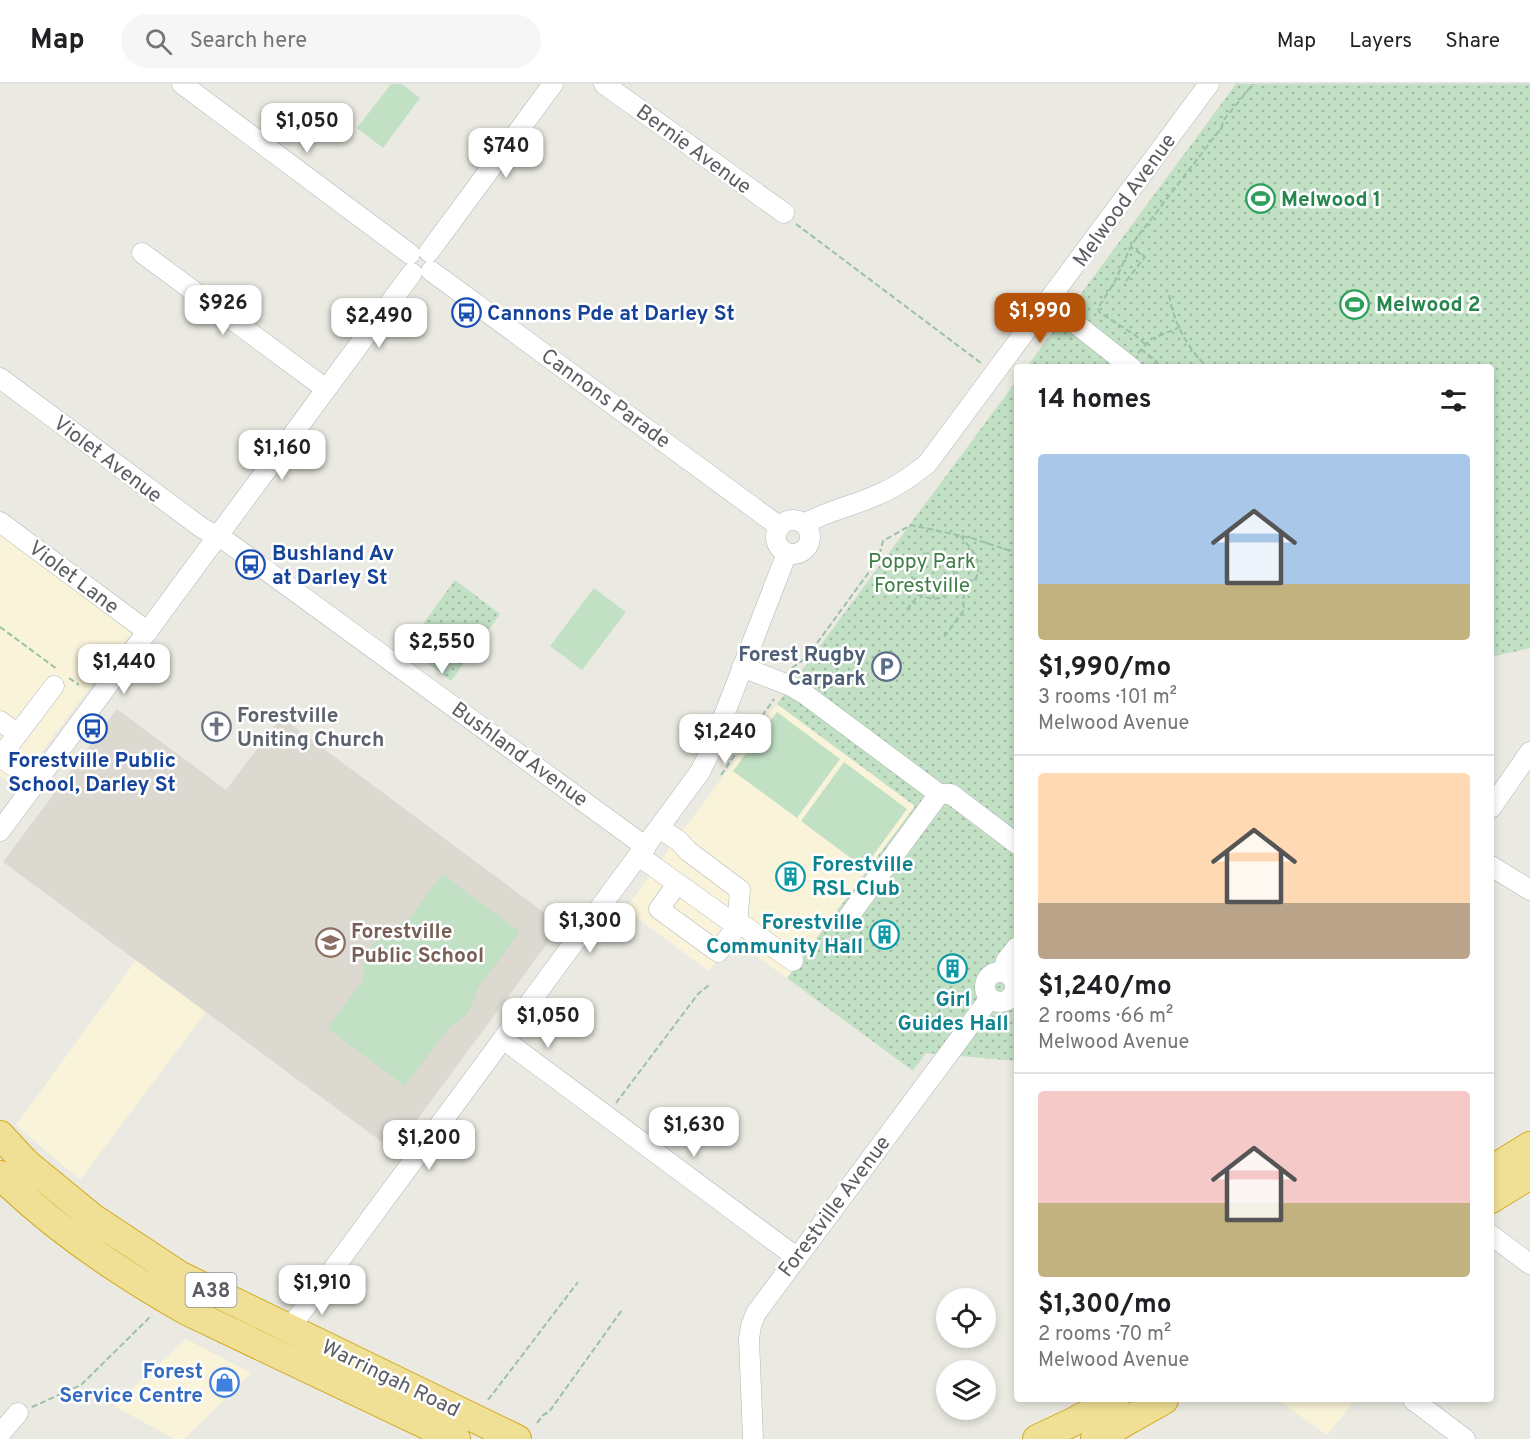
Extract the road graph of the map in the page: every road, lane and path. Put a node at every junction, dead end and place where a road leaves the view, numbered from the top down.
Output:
1 (182, 84) edge
2 (553, 84) edge
3 (604, 84) edge
4 (1209, 84) edge
5 (1253, 84) edge
6 (784, 213) joint
7 (1131, 247) junction
8 (142, 253) dead end
9 (420, 262) junction
10 (1126, 281) dead end
11 (1169, 295) dead end
12 (1048, 302) junction
13 (1178, 328) junction
14 (1145, 344) junction
15 (1134, 361) edge
16 (1158, 364) edge
17 (1205, 364) edge
18 (996, 373) junction
19 (0, 378) edge
20 (326, 389) junction
21 (0, 522) edge
22 (804, 524) junction
23 (780, 527) junction
24 (218, 536) junction
25 (960, 536) junction
26 (1014, 552) edge
27 (787, 553) junction
28 (919, 594) junction
29 (907, 610) dead end
30 (0, 627) edge
31 (148, 632) junction
32 (944, 637) dead end
33 (742, 667) junction
34 (781, 682) junction
35 (79, 685) dead end
36 (54, 686) dead end
37 (0, 721) edge
38 (18, 734) junction
39 (1530, 752) edge
40 (1, 757) edge
41 (721, 775) dead end
42 (36, 782) junction
43 (939, 794) junction
44 (1494, 804) edge
45 (659, 828) junction
46 (0, 831) edge
47 (1014, 842) edge
48 (642, 851) junction
49 (1494, 868) edge
50 (677, 884) junction
51 (1530, 890) edge
52 (849, 916) dead end
53 (737, 924) junction
54 (1014, 951) edge
55 (793, 961) dead end
56 (709, 985) dead end
57 (503, 1039) junction
58 (607, 1115) junction
59 (0, 1135) edge
60 (1530, 1146) edge
61 (1494, 1168) edge
62 (0, 1175) edge
63 (1530, 1175) edge
64 (1494, 1197) edge
65 (1494, 1237) edge
66 (796, 1257) junction
67 (1530, 1264) edge
68 (578, 1282) dead end
69 (622, 1310) dead end
70 (153, 1314) dead end
71 (289, 1329) junction
72 (488, 1400) dead end
73 (1111, 1402) edge
74 (1160, 1402) edge
75 (1416, 1402) edge
76 (18, 1413) joint
77 (527, 1431) edge
78 (0, 1434) edge
79 (456, 1439) edge
80 (753, 1439) edge
81 (1037, 1439) edge
82 (1095, 1439) edge
83 (1465, 1439) edge

1 - 9 street, Cannons Parade
2 - 9 street
3 - 6 street, Bernie Avenue
4 - 12 street, Melwood Avenue
5 - 7 path
6 - 18 path
7 - 10 path
7 - 14 path
8 - 20 street
9 - 20 street
9 - 23 street, Cannons Parade
11 - 13 path
12 - 15 street
12 - 18 street, Melwood Avenue
13 - 14 path
13 - 17 path
14 - 15 path
15 - 16 path
18 - 22 street, Melwood Avenue
19 - 24 street, Violet Avenue
20 - 24 street
21 - 31 street, Violet Lane
22 - 23 street
22 - 27 street
23 - 27 street
24 - 31 street
24 - 48 street, Bushland Avenue
25 - 26 path
25 - 32 path
25 - 34 path
27 - 33 street
28 - 28 path
28 - 29 path
30 - 35 path
31 - 42 street
33 - 34 street
33 - 45 street
34 - 41 path
34 - 43 street
36 - 38 street
37 - 38 street
38 - 40 street
39 - 44 street
40 - 42 street
42 - 46 street
43 - 47 street
43 - 52 street
45 - 48 street
45 - 53 street
48 - 50 street, Bushland Avenue
48 - 57 street
49 - 51 street
50 - 53 street, Bushland Avenue
50 - 53 street
53 - 55 street, Bushland Avenue
54 - 66 street, Forestville Avenue
56 - 58 path
57 - 58 street
57 - 71 street
58 - 66 street
59 - 71 highway, Warringah Road / A38
60 - 61 highway
62 - 79 highway, Warringah Road / A38
63 - 64 highway
65 - 67 street
66 - 80 street, Forestville Avenue
68 - 72 path
69 - 77 path
70 - 76 path
71 - 77 highway, Warringah Road / A38
73 - 81 highway
74 - 82 highway
75 - 83 street
76 - 78 street

